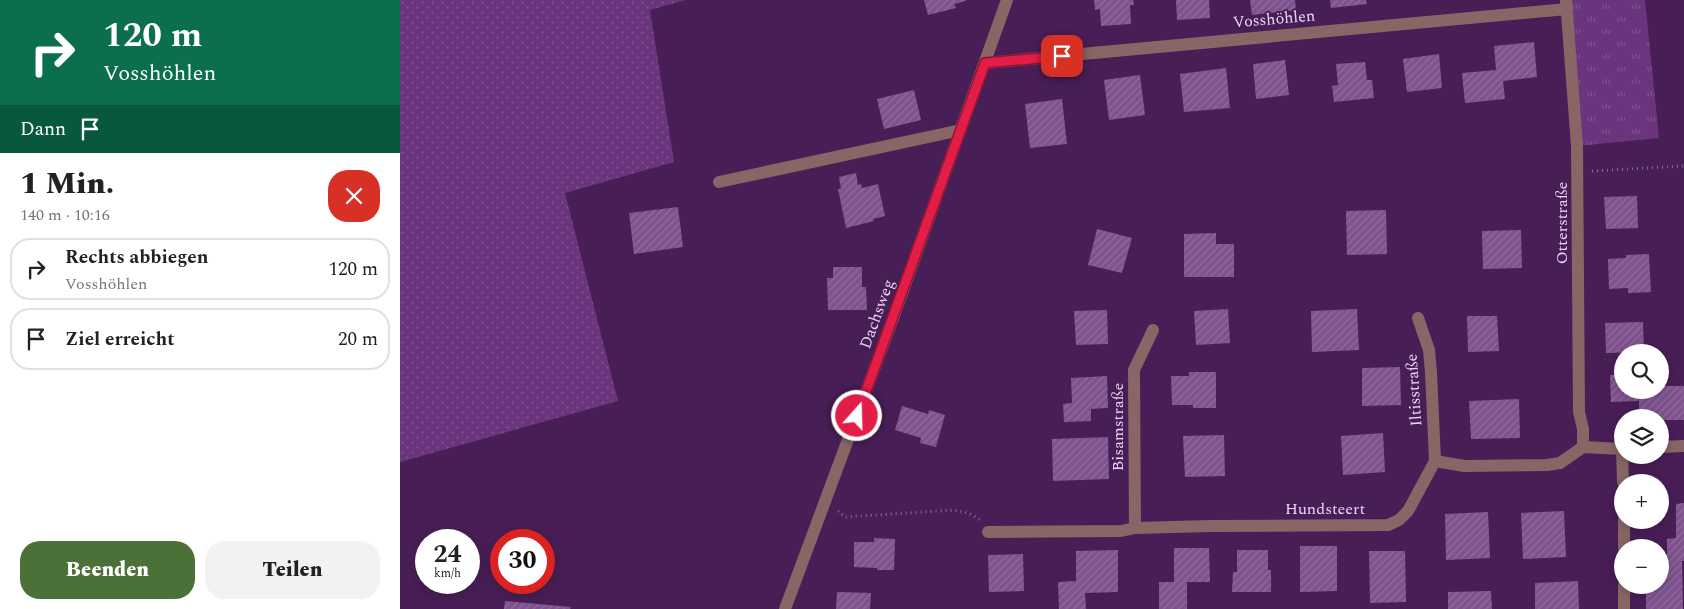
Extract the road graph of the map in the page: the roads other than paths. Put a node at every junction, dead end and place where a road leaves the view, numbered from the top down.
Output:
1 (1007, 0) edge
2 (1566, 5) edge
3 (985, 63) junction
4 (960, 130) junction
5 (719, 182) dead end
6 (1418, 318) dead end
7 (1153, 330) dead end
8 (1684, 446) edge
9 (1583, 447) junction
10 (1669, 447) edge
11 (1614, 449) edge
12 (1435, 461) junction
13 (1135, 528) junction
14 (988, 532) road end
15 (1624, 594) edge
16 (785, 609) edge
17 (1624, 609) edge

1 - 3 street, Dachsweg
2 - 3 street, Vosshöhlen
2 - 9 street, Otterstraße
3 - 4 street, Dachsweg
4 - 5 street
4 - 16 street, Dachsweg
6 - 12 street, Iltisstraße
7 - 13 street, Bisamstraße
8 - 10 street
9 - 11 street
9 - 12 street
12 - 13 street, Hundsteert
13 - 14 street, Hundsteert
15 - 17 street

